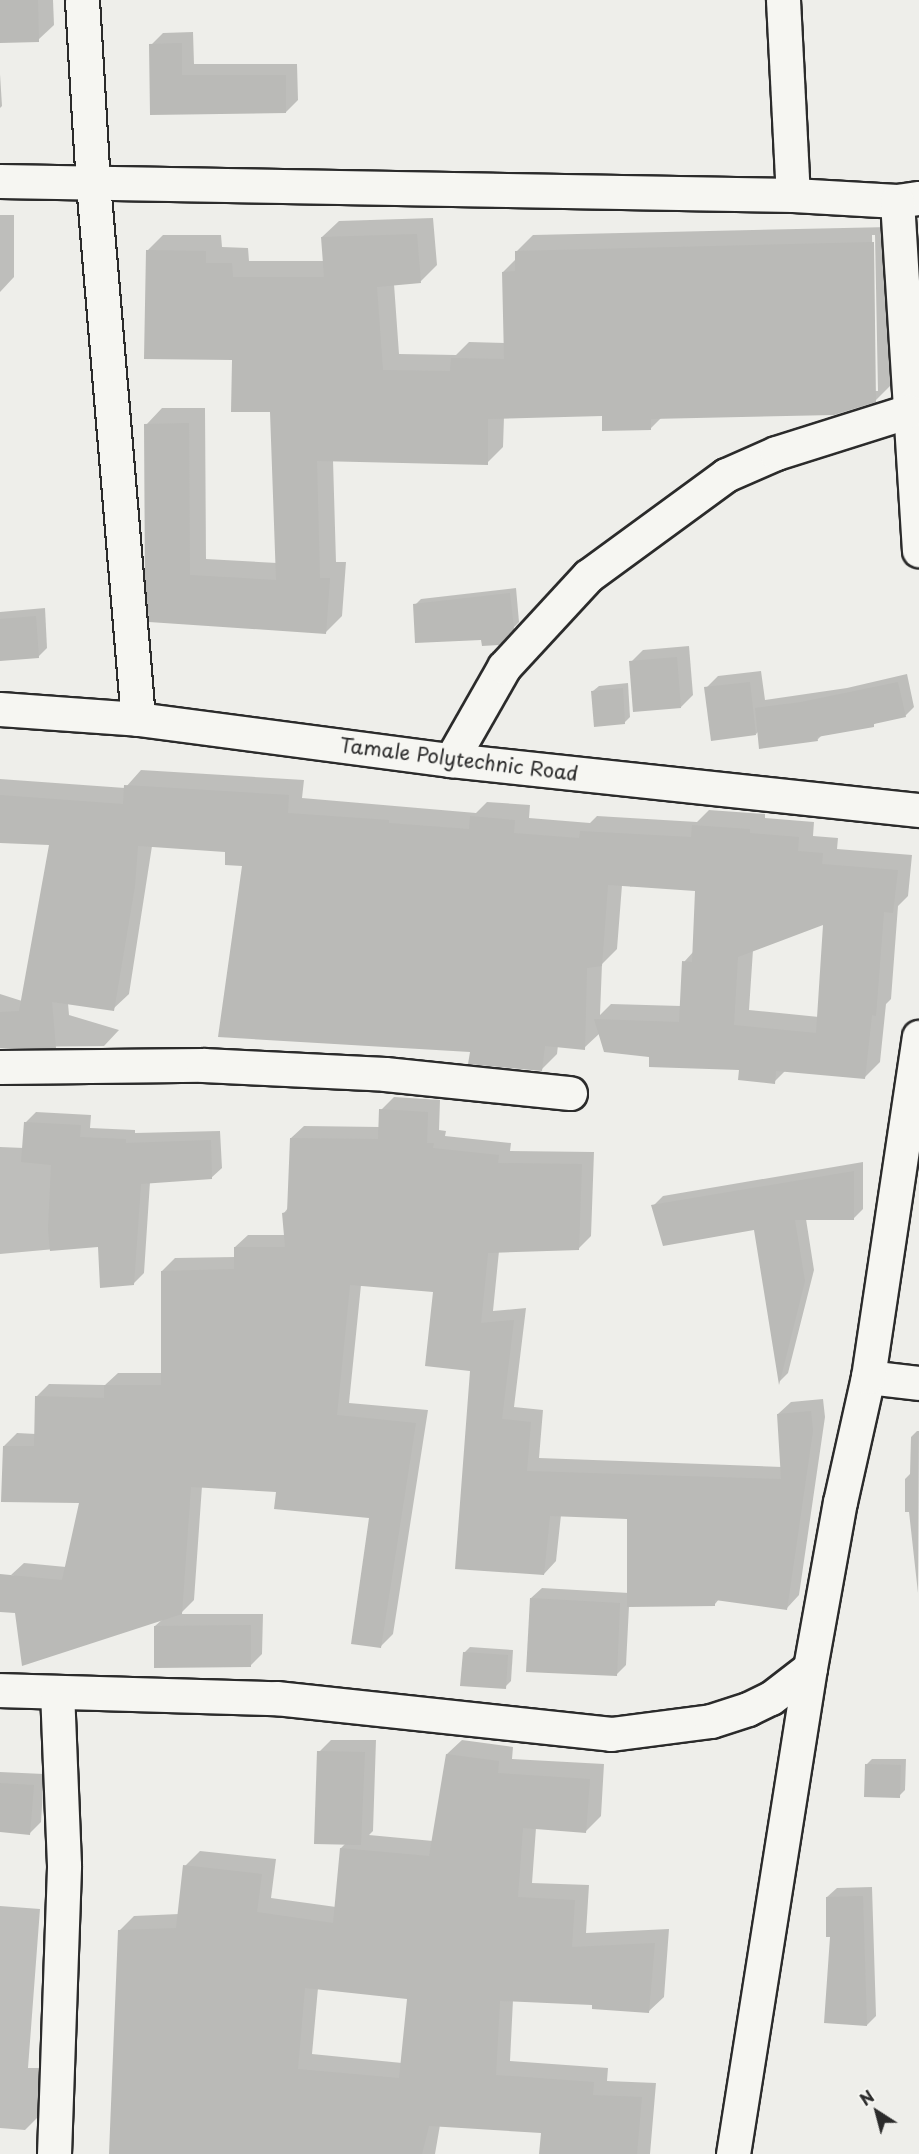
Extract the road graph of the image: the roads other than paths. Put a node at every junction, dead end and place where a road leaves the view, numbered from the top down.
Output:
1 (82, 0) edge
2 (783, 0) edge
3 (0, 181) edge
4 (93, 183) junction
5 (792, 195) junction
6 (908, 200) edge
7 (909, 411) junction
8 (919, 550) edge
9 (0, 709) edge
10 (138, 719) junction
11 (451, 760) junction
12 (919, 810) edge
13 (919, 1037) edge
14 (0, 1067) edge
15 (570, 1093) dead end
16 (868, 1377) junction
17 (919, 1383) edge
18 (810, 1668) junction
19 (0, 1690) edge
20 (57, 1692) junction
21 (46, 2151) edge
22 (733, 2154) edge

1 - 4 street
2 - 5 street
3 - 4 street
4 - 5 street
4 - 10 street
5 - 6 street
6 - 7 street
7 - 8 street
7 - 11 street
9 - 10 street, Tamale Polytechnic Road
10 - 11 street, Tamale Polytechnic Road
11 - 12 street, Tamale Polytechnic Road
13 - 16 street
14 - 15 street
16 - 17 street
16 - 18 street
18 - 20 street
18 - 22 street
19 - 20 street
20 - 21 street

